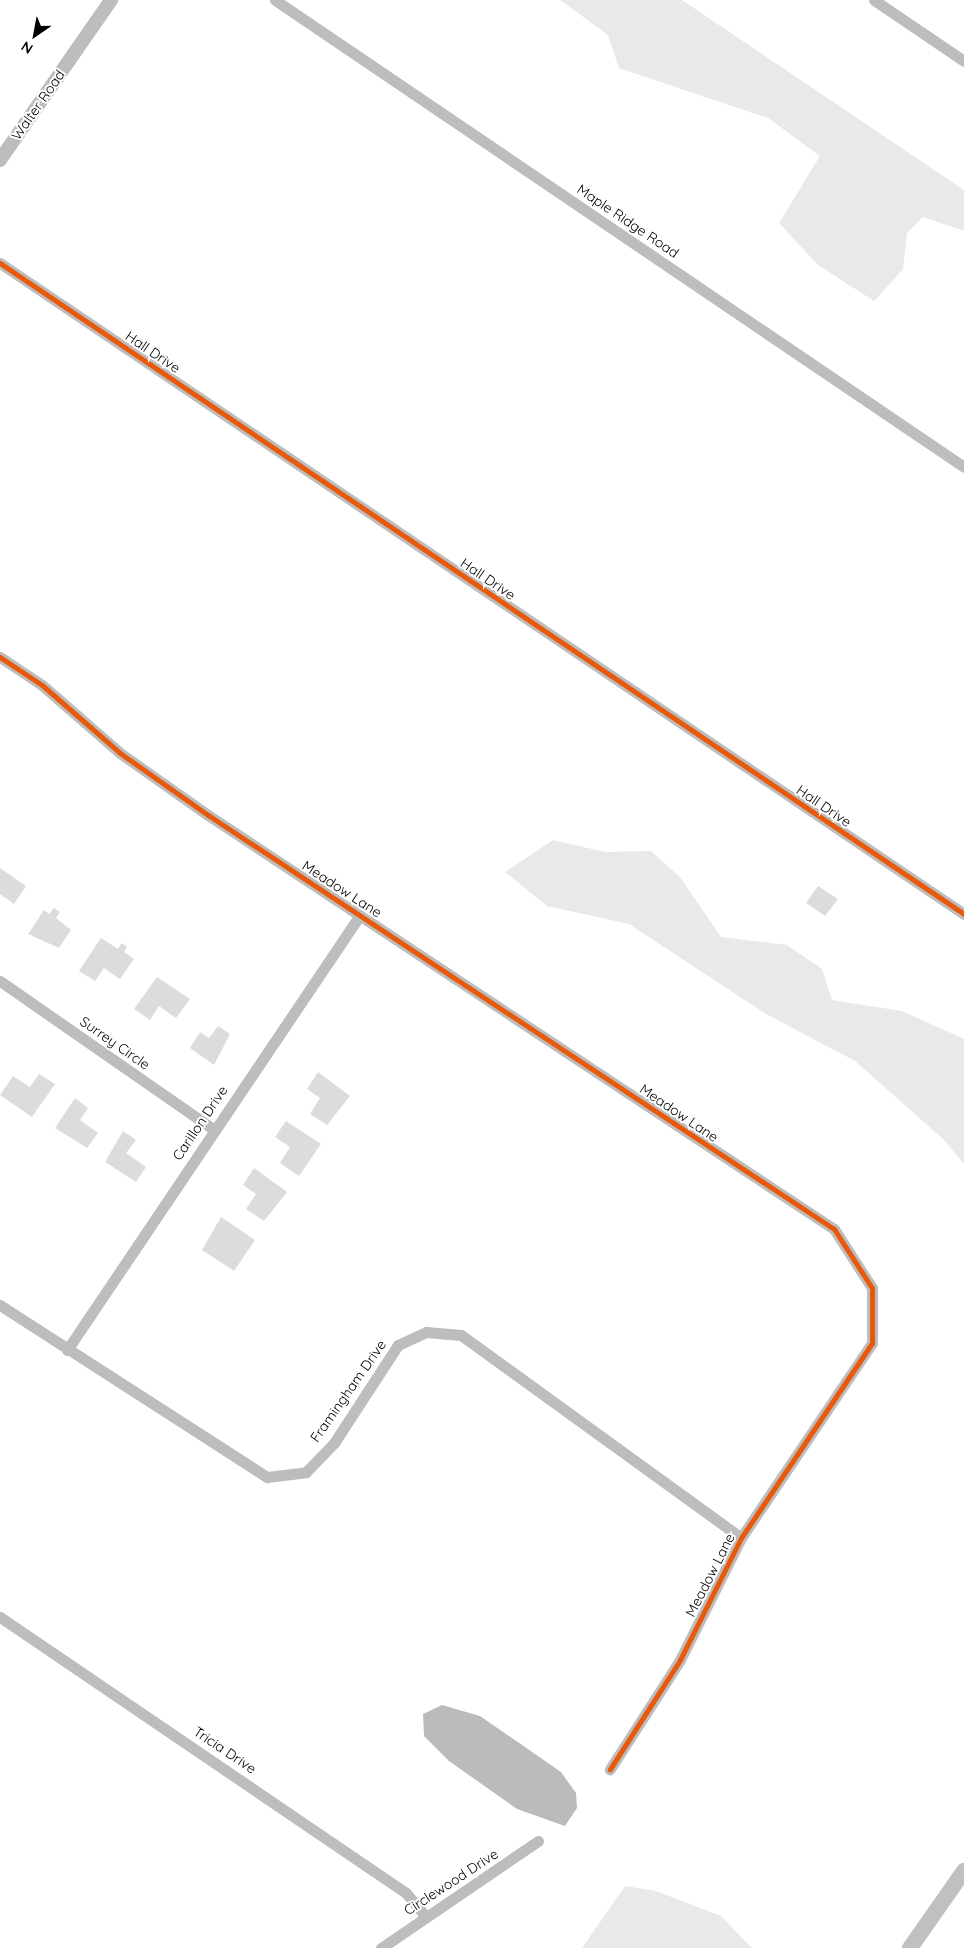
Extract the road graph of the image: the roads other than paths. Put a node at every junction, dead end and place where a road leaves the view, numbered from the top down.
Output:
1 (111, 0) edge
2 (275, 0) edge
3 (874, 0) edge
4 (964, 61) edge
5 (0, 160) edge
6 (0, 263) edge
7 (964, 467) edge
8 (0, 657) edge
9 (964, 914) edge
10 (360, 915) junction
11 (0, 980) edge
12 (212, 1129) junction
13 (0, 1305) edge
14 (67, 1350) junction
15 (741, 1538) junction
16 (0, 1617) edge
17 (610, 1769) dead end
18 (538, 1841) dead end
19 (964, 1871) edge
20 (425, 1916) junction
21 (381, 1948) edge
22 (910, 1948) edge

1 - 5 street, Walter Road
2 - 7 street, Maple Ridge Road
3 - 4 street
6 - 9 street, Hall Drive
8 - 10 street, Meadow Lane
10 - 12 street, Carillon Drive
10 - 15 street, Meadow Lane
11 - 12 street, Surrey Circle
12 - 14 street, Carillon Drive
13 - 14 street, Framingham Drive
14 - 15 street, Framingham Drive
15 - 17 street, Meadow Lane
16 - 20 street, Tricia Drive
18 - 20 street, Circlewood Drive
19 - 22 main road
20 - 21 street, Circlewood Drive

